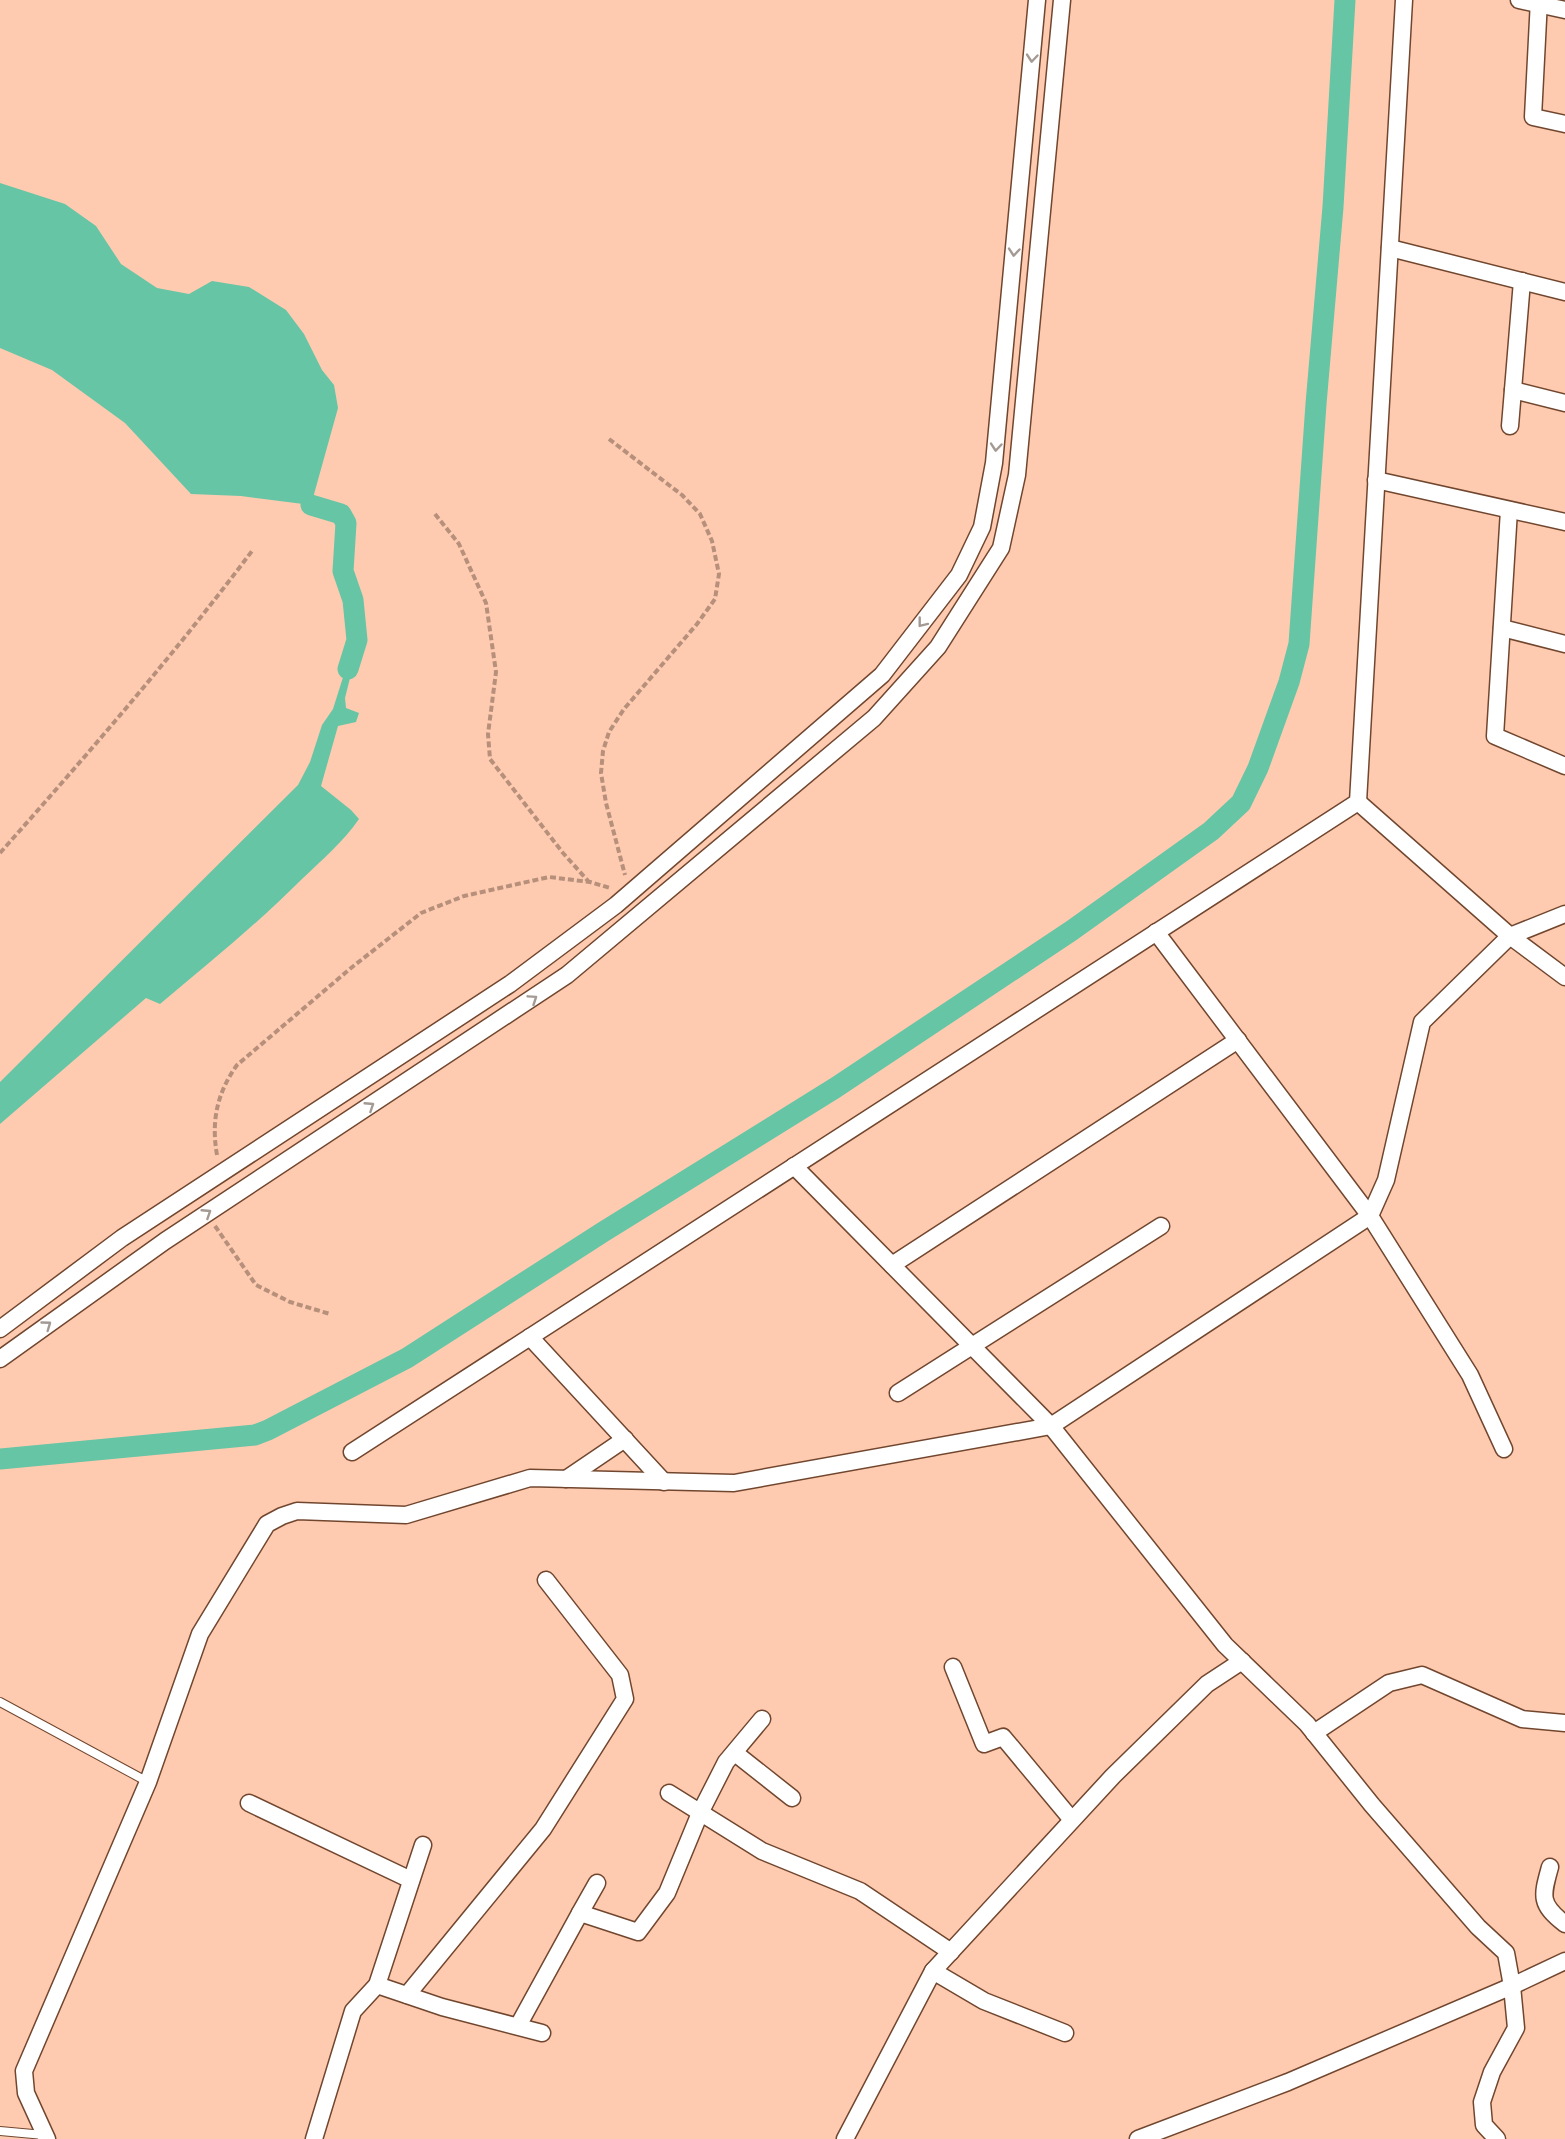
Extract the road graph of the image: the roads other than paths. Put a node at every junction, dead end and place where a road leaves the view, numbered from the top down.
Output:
1 (1037, 0) edge
2 (1062, 0) edge
3 (1404, 0) edge
4 (1520, 0) edge
5 (1539, 2) edge
6 (1565, 10) edge
7 (1565, 124) edge
8 (1390, 248) junction
9 (1522, 281) junction
10 (1565, 292) edge
11 (1513, 390) junction
12 (1000, 399) junction
13 (1024, 402) junction
14 (1565, 404) edge
15 (1510, 426) dead end
16 (1376, 480) junction
17 (1509, 510) junction
18 (1565, 522) edge
19 (1502, 628) junction
20 (1565, 644) edge
21 (1565, 766) edge
22 (1358, 802) junction
23 (629, 893) junction
24 (645, 912) junction
25 (1565, 914) edge
26 (1156, 932) junction
27 (1510, 936) junction
28 (1565, 977) edge
29 (1238, 1040) junction
30 (794, 1166) junction
31 (220, 1174) junction
32 (235, 1195) junction
33 (1370, 1216) junction
34 (1161, 1226) dead end
35 (892, 1265) junction
36 (0, 1329) edge
37 (530, 1337) junction
38 (972, 1346) junction
39 (0, 1359) edge
40 (898, 1393) dead end
41 (1051, 1426) junction
42 (625, 1439) junction
43 (1504, 1449) dead end
44 (352, 1452) dead end
45 (566, 1479) junction
46 (664, 1482) junction
47 (546, 1580) dead end
48 (1242, 1661) junction
49 (953, 1667) dead end
50 (0, 1702) edge
51 (762, 1719) dead end
52 (1565, 1723) edge
53 (1314, 1733) junction
54 (735, 1753) junction
55 (148, 1782) junction
56 (669, 1793) dead end
57 (792, 1798) dead end
58 (249, 1803) dead end
59 (700, 1813) junction
60 (1072, 1820) junction
61 (423, 1845) dead end
62 (1550, 1867) dead end
63 (411, 1880) junction
64 (597, 1884) dead end
65 (580, 1913) junction
66 (1565, 1924) edge
67 (951, 1952) junction
68 (1565, 1961) edge
69 (933, 1971) junction
70 (376, 1985) junction
71 (1512, 1986) junction
72 (407, 1995) junction
73 (518, 2025) junction
74 (542, 2033) dead end
75 (1065, 2033) dead end
76 (0, 2131) edge
77 (51, 2138) edge
78 (314, 2139) edge
79 (846, 2139) edge
80 (1138, 2139) edge
81 (1497, 2139) edge

1 -> 12 street
2 - 13 street
3 - 8 street
4 - 5 street
5 - 6 street
5 - 7 street
8 - 9 street
8 - 16 street
9 - 10 street
9 - 11 street
11 - 14 street
11 - 15 street
12 - 13 street
12 -> 23 street
13 - 24 street
16 - 17 street
16 - 22 street
17 - 18 street
17 - 19 street
19 - 20 street
19 - 21 street
22 - 26 street
22 - 27 street
23 - 24 street
23 - 31 street
32 -> 24 street
25 - 27 street
26 - 29 street
26 - 30 street
27 - 28 street
27 - 33 street
29 - 33 street
29 - 35 street
30 - 35 street
30 - 37 street
31 - 32 street
31 - 36 street
39 -> 32 street
33 - 41 street
33 - 43 street
34 - 38 street
35 - 38 street
37 - 42 street
37 - 44 street
38 - 40 street
38 - 41 street
41 - 46 street
41 - 48 street
42 - 45 street
42 - 46 street
45 - 46 street
45 - 55 street
47 - 72 street
48 - 53 street
48 - 60 street
49 - 60 street
50 - 55 lane
51 - 54 street
52 - 53 street
53 - 71 street
54 - 57 street
54 - 59 street
55 - 77 street
56 - 59 street
58 - 63 street
59 - 65 street
59 - 67 street
60 - 67 street
61 - 63 street
62 - 66 street
63 - 70 street
64 - 65 street
65 - 73 street
67 - 69 street
68 - 71 street
69 - 75 street
69 - 79 street
70 - 72 street
70 - 78 street
71 - 80 street
71 - 81 street
72 - 73 street
73 - 74 street
76 - 77 lane

